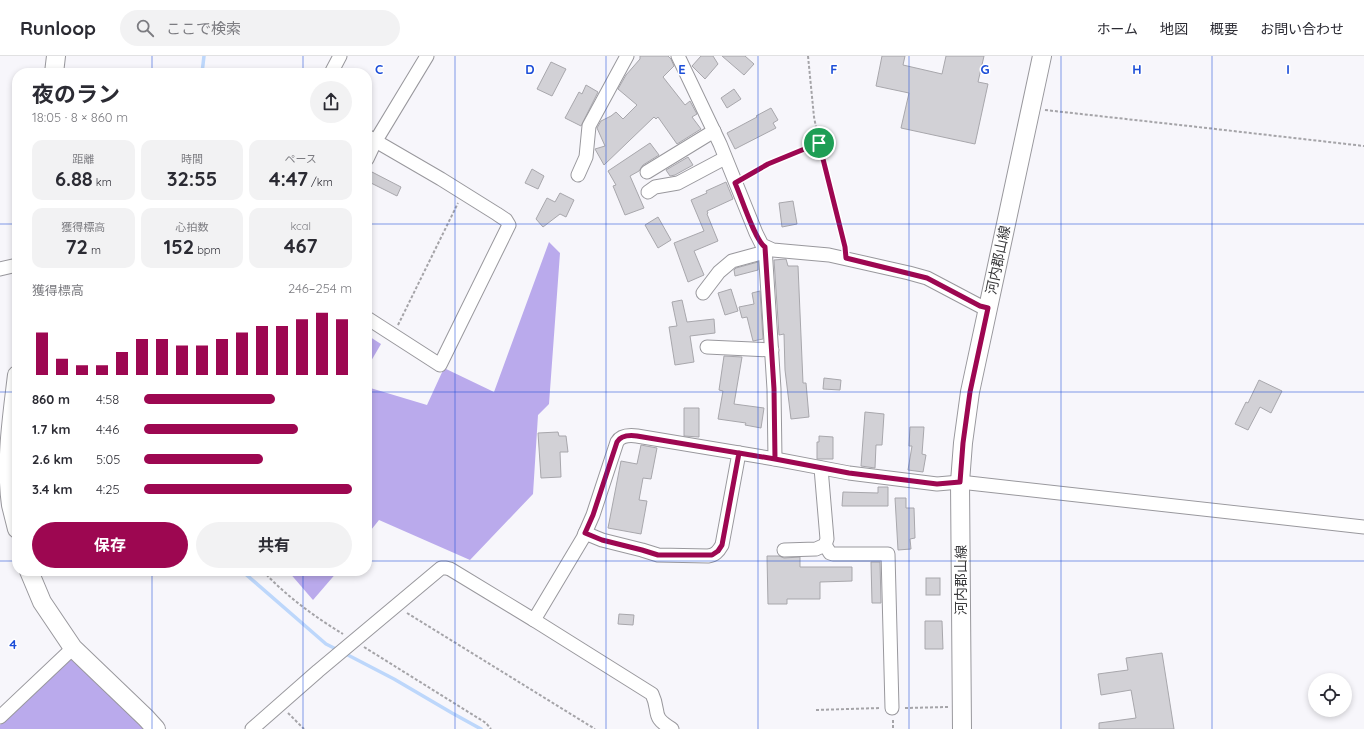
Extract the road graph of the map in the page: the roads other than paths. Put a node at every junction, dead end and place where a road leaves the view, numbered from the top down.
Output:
1 (56, 56) edge
2 (340, 56) edge
3 (427, 56) edge
4 (627, 56) edge
5 (678, 56) edge
6 (1042, 56) edge
7 (55, 68) edge
8 (334, 68) edge
9 (714, 131) junction
10 (372, 138) edge
11 (372, 140) edge
12 (725, 158) junction
13 (647, 172) dead end
14 (578, 176) dead end
15 (648, 192) dead end
16 (765, 250) junction
17 (12, 266) edge
18 (0, 269) edge
19 (703, 293) dead end
20 (988, 308) junction
21 (372, 321) edge
22 (707, 347) dead end
23 (772, 350) junction
24 (12, 424) edge
25 (739, 453) junction
26 (775, 459) junction
27 (821, 468) junction
28 (960, 482) junction
29 (12, 509) edge
30 (1364, 527) edge
31 (585, 533) junction
32 (825, 545) junction
33 (784, 550) dead end
34 (31, 576) edge
35 (534, 620) junction
36 (73, 648) junction
37 (892, 708) dead end
38 (0, 717) edge
39 (154, 728) edge
40 (252, 729) edge
41 (672, 729) edge
42 (962, 729) edge

1 - 7 main road
2 - 8 street
3 - 10 street
4 - 14 street
5 - 9 street
6 - 20 main road, 河内郡山線
9 - 12 street
9 - 13 street
11 - 21 street
12 - 15 street
12 - 16 street
16 - 19 street
16 - 20 street
16 - 23 street
17 - 18 street
20 - 28 main road, 河内郡山線
22 - 23 street
23 - 26 street
24 - 29 main road
25 - 26 street
25 - 31 street
25 - 31 street
26 - 27 street
27 - 28 street
27 - 32 street
28 - 30 street
28 - 42 main road, 河内郡山線
31 - 35 street
32 - 33 street
32 - 37 street
34 - 36 main road
35 - 40 street
35 - 41 street
36 - 38 street
36 - 39 main road

